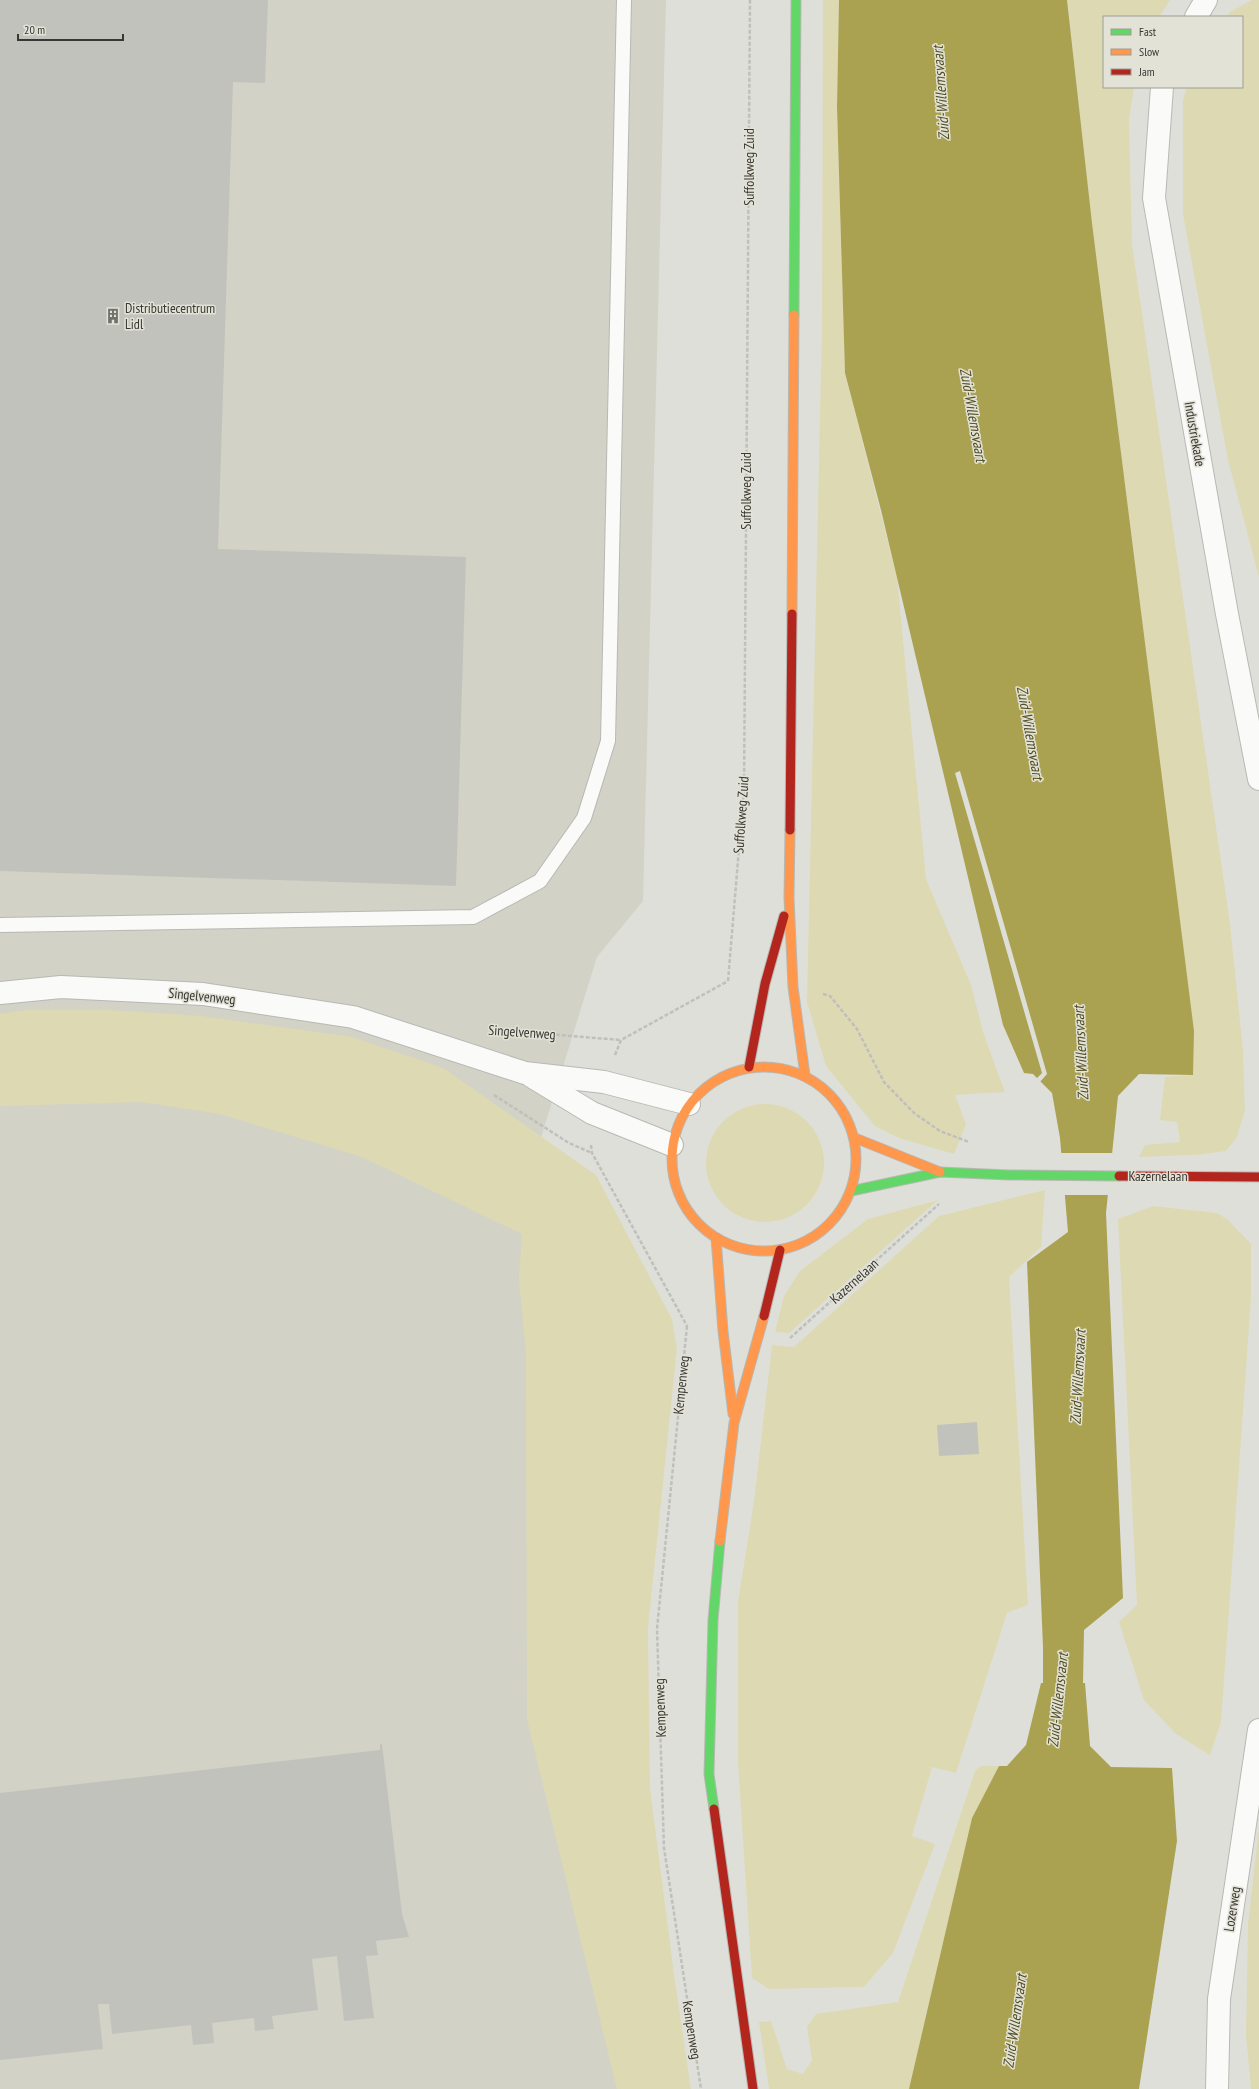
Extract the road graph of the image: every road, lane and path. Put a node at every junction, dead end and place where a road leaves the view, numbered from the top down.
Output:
1 (624, 0) edge
2 (750, 0) edge
3 (796, 0) edge
4 (1206, 0) edge
5 (1197, 16) edge
6 (1162, 88) edge
7 (1259, 779) edge
8 (789, 898) junction
9 (0, 925) edge
10 (728, 981) junction
11 (765, 984) junction
12 (793, 987) junction
13 (0, 993) edge
14 (489, 1030) dead end
15 (749, 1067) junction
16 (525, 1073) junction
17 (804, 1075) junction
18 (689, 1104) junction
19 (855, 1138) junction
20 (974, 1144) dead end
21 (672, 1145) junction
22 (592, 1153) dead end
23 (940, 1172) junction
24 (1259, 1177) edge
25 (852, 1191) junction
26 (942, 1201) dead end
27 (716, 1238) junction
28 (780, 1250) junction
29 (687, 1326) junction
30 (723, 1331) junction
31 (759, 1336) junction
32 (734, 1423) junction
33 (1259, 1730) edge
34 (700, 2089) edge
35 (753, 2089) edge
36 (1217, 2089) edge

1 - 9 lane
2 - 10 path, Suffolkweg Zuid
3 - 8 main road
4 - 5 street
6 - 7 street, Industriekade
8 - 11 main road
8 - 12 main road
10 - 11 path
10 - 14 path, Singelvenweg
11 - 15 main road
12 - 17 main road
12 - 20 path
13 - 16 street, Singelvenweg
15 - 17 main road
15 - 18 main road
16 - 18 street, Singelvenweg
16 - 21 street, Singelvenweg
17 - 19 main road
18 - 21 main road
19 - 23 main road, Kazernelaan
19 - 25 main road
21 - 27 main road
22 - 29 path
23 - 24 main road, Kazernelaan
23 - 25 main road, Kazernelaan
25 - 28 main road
26 - 31 path, Kazernelaan
27 - 28 main road
27 - 30 main road
28 - 31 main road
29 - 30 path
29 - 34 path, Kempenweg
30 - 32 main road
31 - 32 main road
32 - 35 main road
33 - 36 street, Lozerweg

